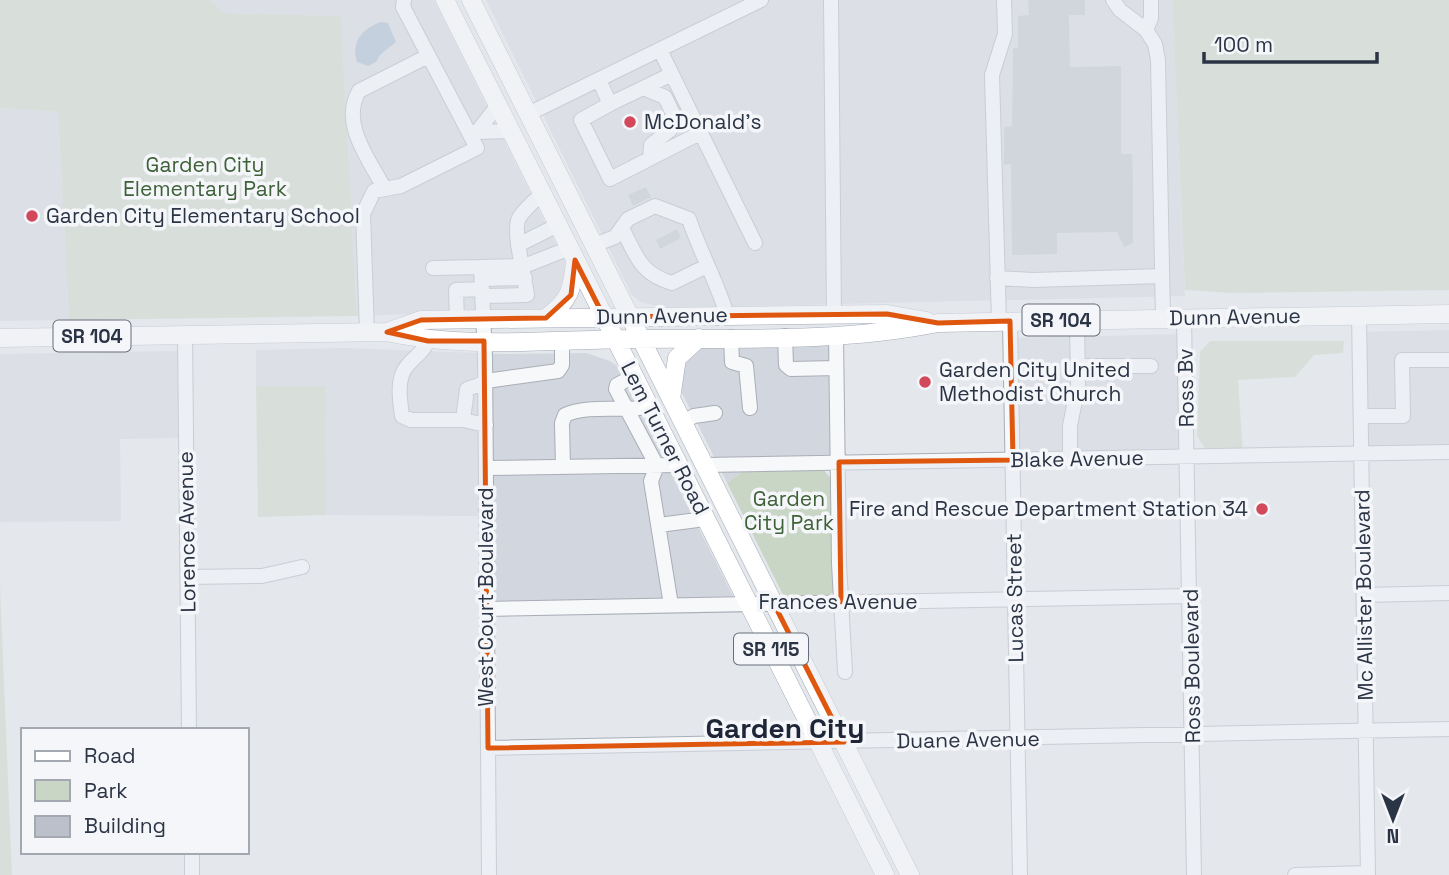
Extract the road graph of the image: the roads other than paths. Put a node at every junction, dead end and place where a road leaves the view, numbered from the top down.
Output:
1 (404, 0) edge
2 (445, 0) edge
3 (471, 0) edge
4 (761, 0) edge
5 (831, 0) edge
6 (1004, 0) edge
7 (1113, 0) edge
8 (1151, 0) edge
9 (1146, 30) junction
10 (660, 50) junction
11 (428, 55) junction
12 (672, 74) junction
13 (599, 80) junction
14 (643, 88) junction
15 (610, 104) junction
16 (498, 105) junction
17 (528, 114) junction
18 (511, 131) junction
19 (700, 133) junction
20 (473, 134) junction
21 (650, 158) junction
22 (383, 188) junction
23 (542, 193) junction
24 (558, 225) junction
25 (622, 228) junction
26 (755, 243) dead end
27 (518, 245) junction
28 (594, 245) junction
29 (573, 254) junction
30 (707, 266) junction
31 (433, 268) dead end
32 (525, 272) junction
33 (1162, 276) junction
34 (997, 278) junction
35 (482, 283) junction
36 (834, 314) junction
37 (1449, 314) edge
38 (727, 315) junction
39 (1359, 315) junction
40 (629, 316) junction
41 (604, 317) junction
42 (545, 318) junction
43 (1184, 318) junction
44 (484, 319) junction
45 (1163, 319) junction
46 (457, 320) junction
47 (1077, 320) junction
48 (1005, 321) junction
49 (937, 323) junction
50 (367, 332) junction
51 (387, 332) junction
52 (185, 334) junction
53 (836, 335) junction
54 (785, 336) junction
55 (730, 337) junction
56 (0, 338) edge
57 (699, 338) junction
58 (640, 339) junction
59 (562, 340) junction
60 (615, 340) junction
61 (428, 341) junction
62 (484, 341) junction
63 (1449, 360) edge
64 (1078, 366) junction
65 (1151, 366) dead end
66 (836, 368) junction
67 (634, 376) junction
68 (485, 385) junction
69 (671, 399) junction
70 (649, 407) junction
71 (750, 408) dead end
72 (627, 411) junction
73 (715, 412) dead end
74 (1362, 416) junction
75 (463, 420) junction
76 (682, 422) junction
77 (485, 425) junction
78 (1449, 452) edge
79 (1362, 454) junction
80 (1188, 457) junction
81 (1013, 460) junction
82 (1070, 460) junction
83 (839, 462) junction
84 (678, 465) junction
85 (704, 465) junction
86 (657, 466) junction
87 (562, 467) junction
88 (485, 468) junction
89 (705, 519) junction
90 (659, 525) junction
91 (303, 567) dead end
92 (188, 577) junction
93 (1449, 593) edge
94 (1364, 594) junction
95 (1191, 596) junction
96 (1015, 601) junction
97 (747, 602) junction
98 (773, 602) junction
99 (841, 602) junction
100 (671, 605) junction
101 (486, 609) junction
102 (845, 672) dead end
103 (190, 728) edge
104 (1449, 729) edge
105 (1366, 731) junction
106 (1193, 735) junction
107 (1018, 738) junction
108 (818, 742) junction
109 (844, 742) junction
110 (488, 748) junction
111 (191, 854) edge
112 (1368, 874) edge
113 (192, 875) edge
114 (489, 875) edge
115 (885, 875) edge
116 (910, 875) edge
117 (1020, 875) edge
118 (1194, 875) edge
119 (1295, 875) edge

1 - 11 street
2 - 16 main road, Lem Turner Road / SR 115
3 - 17 main road, Lem Turner Road / SR 115
4 - 10 street
5 - 36 street
6 - 34 street, Lucas Street
7 - 9 street
8 - 9 street
9 - 33 street
10 - 12 street
10 - 13 street
11 - 20 street
11 - 22 street
12 - 14 street
12 - 19 street
13 - 15 street
13 - 17 street
14 - 15 street
14 - 21 street
15 - 21 street
16 - 18 main road, Lem Turner Road / SR 115
16 - 20 street
17 - 28 main road, Lem Turner Road / SR 115
18 - 20 street
18 - 23 main road, Lem Turner Road / SR 115
19 - 21 street
19 - 26 street
20 - 22 street
22 - 50 street
23 - 24 main road, Lem Turner Road / SR 115
23 - 27 street
24 - 27 street
24 - 29 main road, Lem Turner Road / SR 115
25 - 28 street
25 - 30 street
25 - 30 street
27 - 32 street
28 - 40 main road, Lem Turner Road / SR 115
29 - 32 street
29 - 41 main road, Lem Turner Road / SR 115
29 - 42 main road
30 - 38 street
31 - 35 street
32 - 35 street
32 - 35 street
33 - 34 street
33 - 45 street
34 - 48 street, Lucas Street
35 - 44 street, West Court Boulevard
35 - 46 street
36 - 38 main road, Dunn Avenue / SR 104
36 - 49 main road, Dunn Avenue / SR 104
37 - 39 main road, Dunn Avenue / SR 104
38 - 40 main road, Dunn Avenue / SR 104
39 - 43 main road, Dunn Avenue / SR 104
39 - 74 street, Mc Allister Boulevard
40 - 41 main road, Dunn Avenue / SR 104
40 - 58 main road, Lem Turner Road / SR 115
41 - 42 main road, Dunn Avenue / SR 104
41 - 60 main road, Lem Turner Road / SR 115
42 - 44 main road, Dunn Avenue / SR 104
43 - 45 main road, Dunn Avenue / SR 104
43 - 80 street, Ross Bv
44 - 46 main road, Dunn Avenue / SR 104
44 - 62 street, West Court Boulevard
45 - 47 main road, Dunn Avenue / SR 104
46 - 51 main road, Dunn Avenue / SR 104
47 - 48 main road, Dunn Avenue / SR 104
47 - 64 street
48 - 49 main road, Dunn Avenue / SR 104
48 - 81 street, Lucas Street
49 - 53 main road, Dunn Avenue / SR 104
50 - 51 main road, Dunn Avenue / SR 104
50 - 52 main road, Dunn Avenue / SR 104
51 - 61 main road, Dunn Avenue / SR 104
52 - 56 main road, Dunn Avenue / SR 104
52 - 92 street, Lorence Avenue
53 - 54 main road, Dunn Avenue / SR 104
53 - 66 street
54 - 55 main road, Dunn Avenue / SR 104
54 - 66 street
55 - 57 main road, Dunn Avenue / SR 104
55 - 71 street
57 - 58 main road, Dunn Avenue / SR 104
57 - 69 main road
58 - 60 main road, Dunn Avenue / SR 104
58 - 69 main road, Lem Turner Road / SR 115
59 - 60 main road, Dunn Avenue / SR 104
59 - 62 main road, Dunn Avenue / SR 104
59 - 68 street
60 - 67 main road, Lem Turner Road / SR 115
61 - 62 main road, Dunn Avenue / SR 104
61 - 75 street
62 - 68 street, West Court Boulevard
63 - 74 street
64 - 65 street
64 - 82 street
66 - 83 street
67 - 70 main road, Lem Turner Road / SR 115
67 - 72 street
68 - 75 street
68 - 77 street, West Court Boulevard
69 - 76 main road, Lem Turner Road / SR 115
70 - 72 street
70 - 84 main road, Lem Turner Road / SR 115
72 - 86 street
72 - 87 street
73 - 76 street
74 - 79 street, Mc Allister Boulevard
75 - 77 street
76 - 85 main road, Lem Turner Road / SR 115
77 - 88 street, West Court Boulevard
78 - 79 street, Blake Avenue
79 - 80 street, Blake Avenue
79 - 94 street, Mc Allister Boulevard
80 - 82 street, Blake Avenue
80 - 95 street, Ross Boulevard
81 - 82 street, Blake Avenue
81 - 83 street, Blake Avenue
81 - 96 street, Lucas Street
83 - 85 street, Blake Avenue
83 - 99 street
84 - 86 street
84 - 89 main road, Lem Turner Road / SR 115
85 - 98 main road, Lem Turner Road / SR 115
86 - 87 street
86 - 90 street
87 - 88 street
88 - 101 street, West Court Boulevard
89 - 90 street
89 - 97 main road, Lem Turner Road / SR 115
90 - 100 street
91 - 92 street
92 - 103 street, Lorence Avenue
93 - 94 street
94 - 105 street, Mc Allister Boulevard
95 - 96 street, Frances Avenue
95 - 106 street, Ross Boulevard
96 - 99 street, Frances Avenue
96 - 107 street, Lucas Street
97 - 98 street, Frances Avenue
97 - 100 street, Frances Avenue
97 - 108 main road, Lem Turner Road / SR 115
98 - 99 street, Frances Avenue
98 - 109 main road, Lem Turner Road / SR 115
99 - 102 street
100 - 101 street, Frances Avenue
101 - 110 street, West Court Boulevard
104 - 105 street, Duane Avenue
105 - 106 street, Duane Avenue
105 - 112 street, Mc Allister Boulevard
106 - 107 street, Duane Avenue
106 - 118 street, Ross Boulevard
107 - 109 street, Duane Avenue
107 - 117 street, Lucas Street
108 - 109 street, Duane Avenue
108 - 110 street, Duane Avenue
108 - 115 main road, Lem Turner Road / SR 115
109 - 116 main road, Lem Turner Road / SR 115
110 - 114 street, West Court Boulevard
111 - 113 street
112 - 119 street

